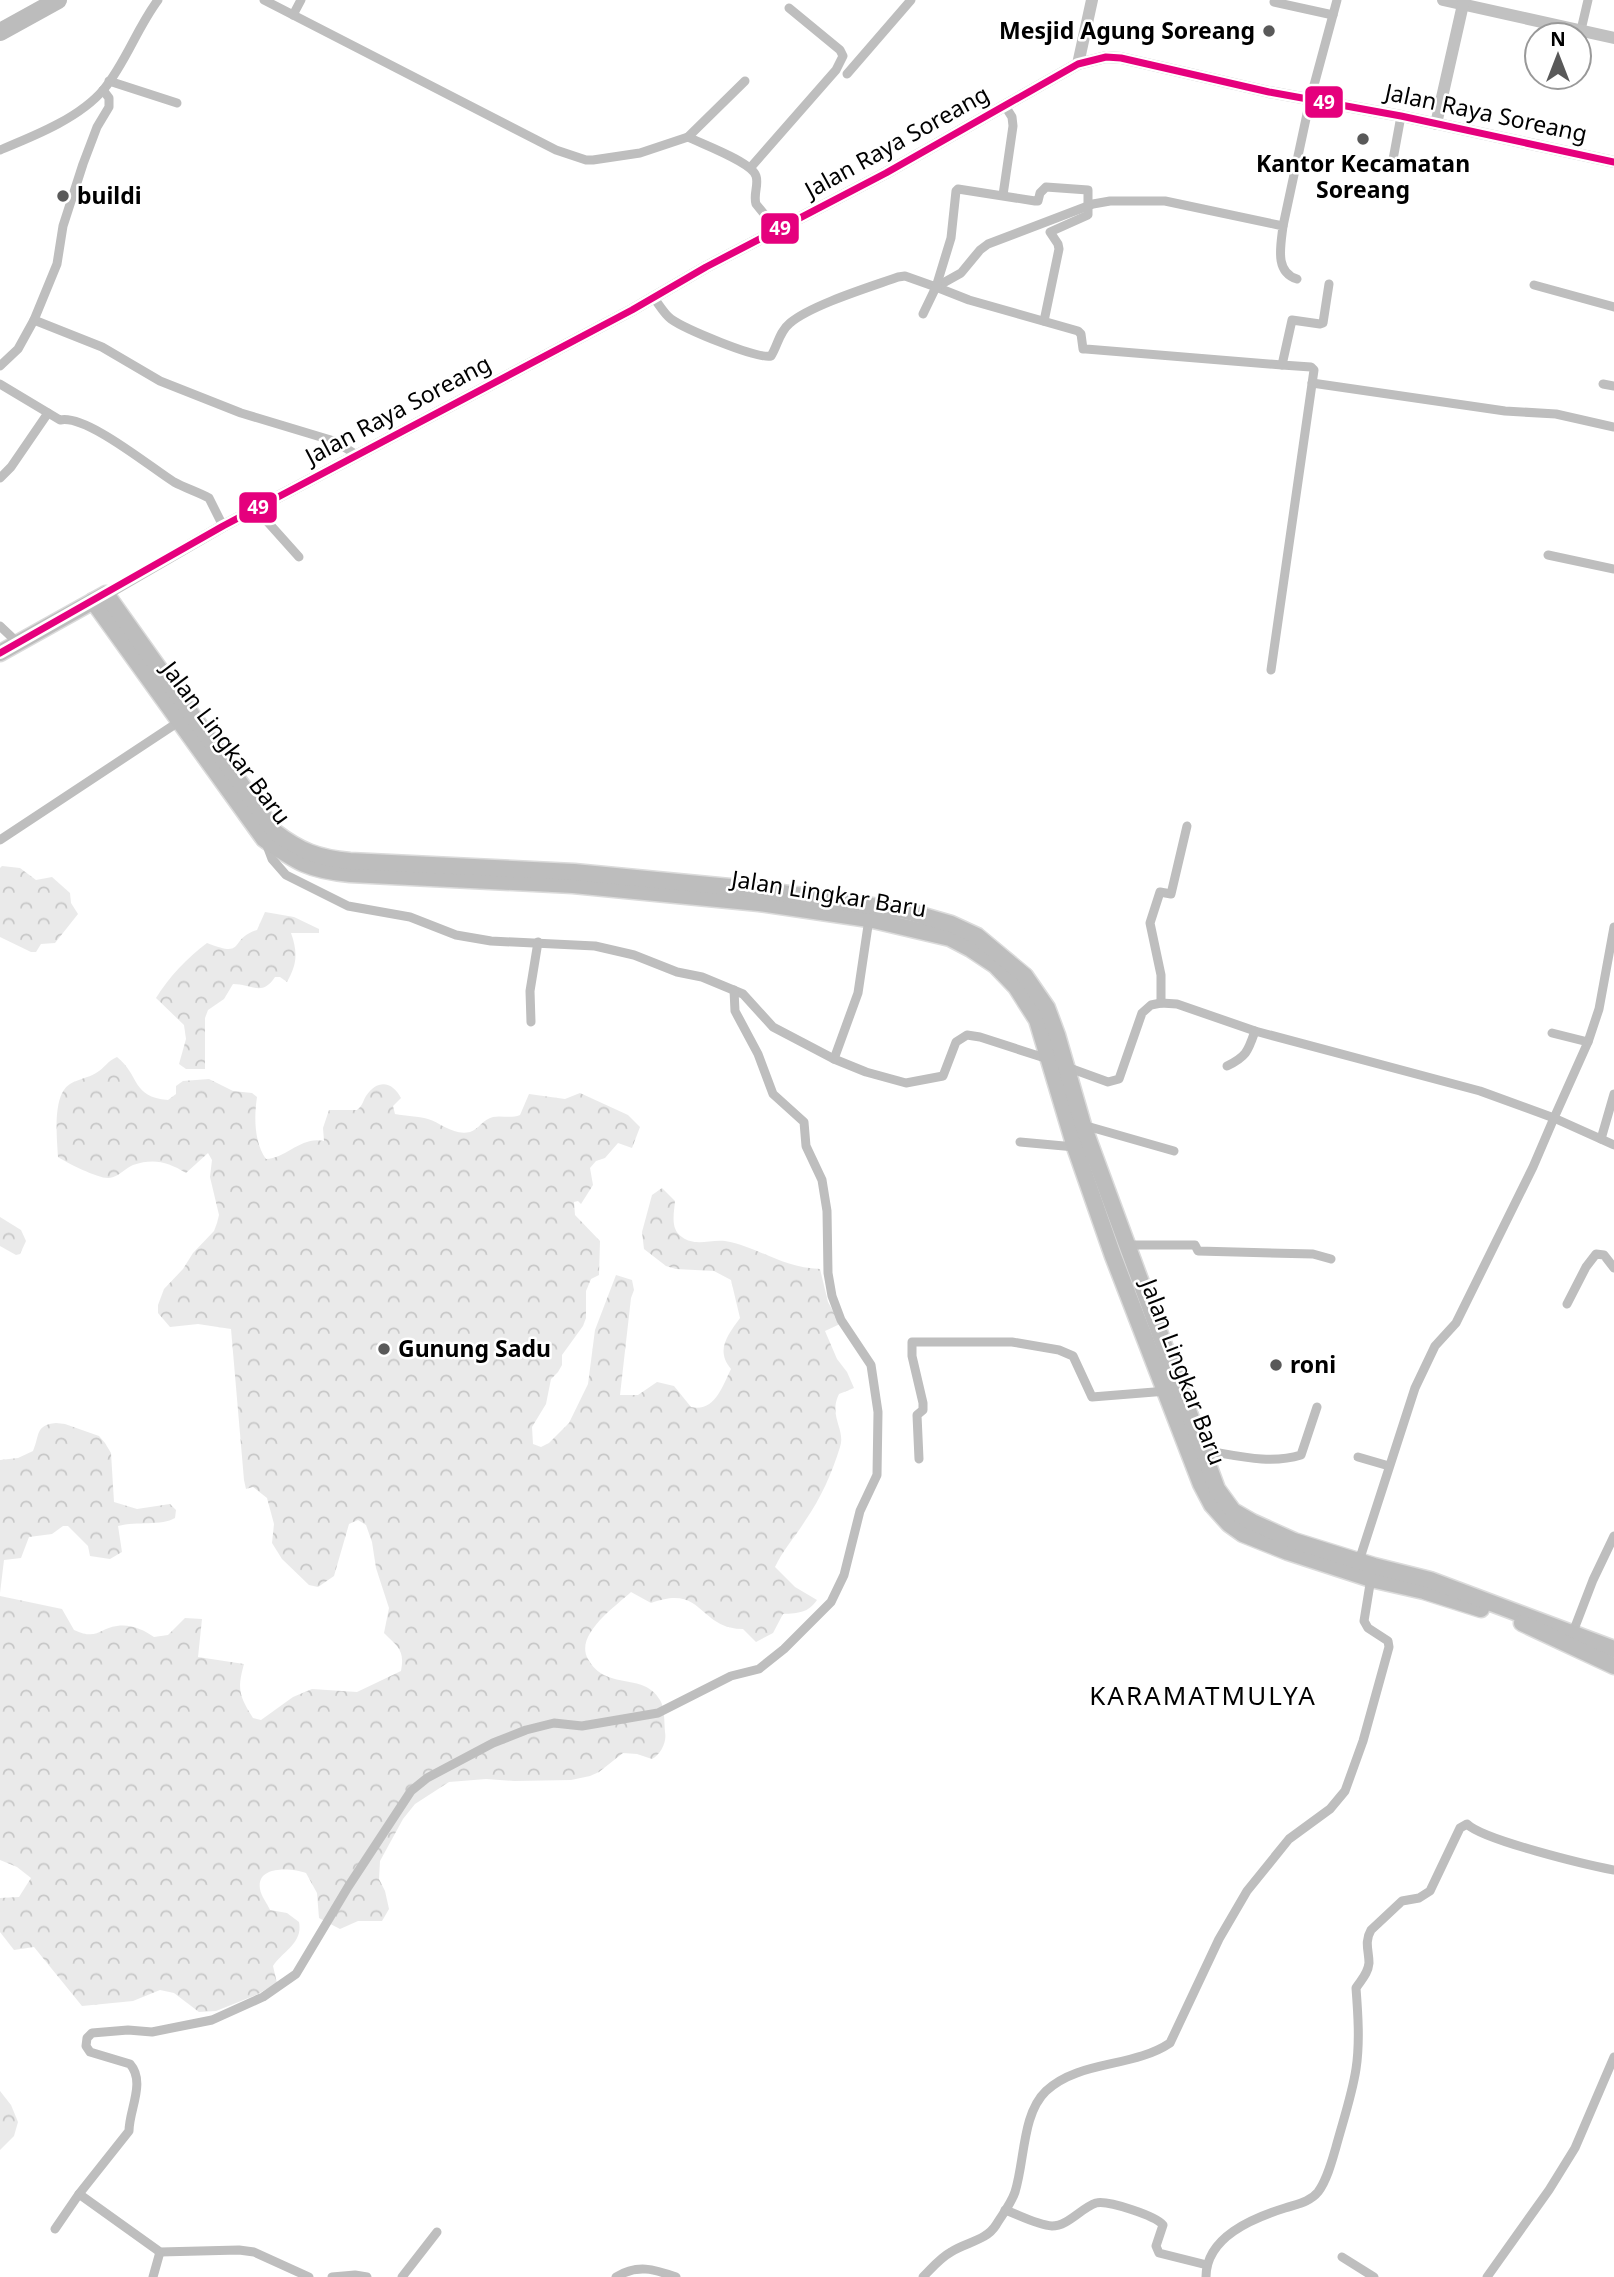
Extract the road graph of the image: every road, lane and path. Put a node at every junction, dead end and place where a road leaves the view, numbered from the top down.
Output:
1 (158, 0) edge
2 (264, 0) edge
3 (301, 0) edge
4 (911, 0) edge
5 (1092, 0) edge
6 (1337, 0) edge
7 (1443, 0) edge
8 (1588, 0) edge
9 (1274, 2) dead end
10 (1464, 2) edge
11 (789, 8) dead end
12 (293, 15) junction
13 (1333, 15) junction
14 (1543, 21) edge
15 (1583, 21) edge
16 (1593, 33) edge
17 (1614, 38) edge
18 (1078, 64) junction
19 (847, 74) dead end
20 (109, 81) junction
21 (746, 81) dead end
22 (103, 90) junction
23 (1310, 100) junction
24 (177, 103) dead end
25 (1005, 106) junction
26 (1401, 116) junction
27 (1436, 124) junction
28 (688, 137) junction
29 (0, 150) edge
30 (1614, 162) edge
31 (1392, 165) dead end
32 (751, 167) junction
33 (1003, 195) junction
34 (1088, 208) junction
35 (1283, 226) junction
36 (778, 231) junction
37 (1297, 279) dead end
38 (937, 283) junction
39 (1329, 284) dead end
40 (1534, 285) dead end
41 (653, 297) junction
42 (1614, 307) edge
43 (923, 314) dead end
44 (34, 320) junction
45 (1044, 321) junction
46 (1282, 365) junction
47 (0, 366) edge
48 (1312, 383) junction
49 (0, 384) edge
50 (1603, 384) dead end
51 (1614, 386) edge
52 (48, 413) junction
53 (1614, 427) edge
54 (357, 455) junction
55 (0, 478) edge
56 (256, 509) junction
57 (223, 526) junction
58 (1548, 555) dead end
59 (299, 557) dead end
60 (1614, 569) edge
61 (99, 598) junction
62 (0, 626) edge
63 (18, 643) junction
64 (0, 653) edge
65 (1271, 670) dead end
66 (180, 721) junction
67 (1187, 826) dead end
68 (264, 839) junction
69 (0, 840) edge
70 (869, 919) junction
71 (1614, 927) edge
72 (538, 942) junction
73 (734, 990) junction
74 (1161, 1003) junction
75 (531, 1022) dead end
76 (1255, 1031) junction
77 (1552, 1033) dead end
78 (1588, 1042) junction
79 (834, 1059) junction
80 (1049, 1059) junction
81 (1065, 1066) junction
82 (1227, 1066) dead end
83 (1614, 1094) edge
84 (1554, 1118) junction
85 (1083, 1125) junction
86 (1601, 1139) junction
87 (1020, 1142) dead end
88 (1614, 1144) edge
89 (1075, 1147) junction
90 (1174, 1151) dead end
91 (1128, 1245) junction
92 (1331, 1259) dead end
93 (1614, 1268) edge
94 (1567, 1304) dead end
95 (1167, 1391) junction
96 (1317, 1407) dead end
97 (1202, 1450) junction
98 (1358, 1457) dead end
99 (919, 1460) dead end
100 (1389, 1466) junction
101 (1614, 1536) edge
102 (1368, 1569) junction
103 (1573, 1632) junction
104 (1614, 1649) edge
105 (1614, 1666) edge
106 (1614, 1870) edge
107 (1614, 2057) edge
108 (79, 2194) junction
109 (1005, 2210) junction
110 (55, 2229) dead end
111 (437, 2232) dead end
112 (160, 2252) junction
113 (1342, 2257) dead end
114 (1207, 2265) junction
115 (153, 2277) edge
116 (309, 2277) edge
117 (332, 2277) edge
118 (367, 2277) edge
119 (402, 2277) edge
120 (616, 2277) edge
121 (676, 2277) edge
122 (923, 2277) edge
123 (1206, 2277) edge
124 (1374, 2277) edge
125 (1487, 2277) edge

1 - 20 street
2 - 12 street
3 - 12 street
4 - 19 street
5 - 18 main road
6 - 13 street
7 - 10 main road
8 - 15 street
9 - 13 street
10 - 14 main road
10 - 27 main road
11 - 32 street
12 - 28 street
13 - 23 street
16 - 17 main road
18 - 23 main road, Jalan Raya Soreang
18 - 25 main road, Jalan Raya Soreang
20 - 22 street
20 - 24 street
21 - 28 street
22 - 29 street
22 - 44 street
23 - 26 main road, Jalan Raya Soreang
23 - 35 street
25 - 33 street
25 - 36 main road, Jalan Raya Soreang
26 - 27 main road, Jalan Raya Soreang
26 - 31 street
27 - 30 main road, Jalan Raya Soreang
28 - 32 street
32 - 36 street
33 - 34 street
33 - 38 street
34 - 35 street
34 - 38 street
34 - 45 street
35 - 37 street
36 - 41 main road, Jalan Raya Soreang
38 - 41 street
38 - 43 street
38 - 45 street
39 - 46 street
40 - 42 street
41 - 54 main road, Jalan Raya Soreang
44 - 47 street
44 - 54 street
45 - 46 street
46 - 48 street
48 - 53 street
48 - 65 street
49 - 52 street
50 - 51 street
52 - 55 street
52 - 57 street
54 - 56 main road, Jalan Raya Soreang
56 - 57 main road, Jalan Raya Soreang
56 - 59 street
57 - 61 main road, Jalan Raya Soreang
58 - 60 street
61 - 63 highway
61 - 66 highway, Jalan Lingkar Baru
61 - 81 highway, Jalan Lingkar Baru
62 - 63 street
63 - 64 highway
66 - 68 highway, Jalan Lingkar Baru
66 - 69 street
67 - 74 street
68 - 70 highway, Jalan Lingkar Baru
68 - 72 street
70 - 79 street
70 - 80 highway, Jalan Lingkar Baru
71 - 78 street
72 - 73 street
72 - 75 street
73 - 79 street
73 - 108 street
74 - 76 street
74 - 81 street
76 - 82 street
76 - 84 street
77 - 78 street
78 - 84 street
79 - 80 street
80 - 81 street
80 - 89 highway, Jalan Lingkar Baru
81 - 85 highway, Jalan Lingkar Baru
83 - 86 street
84 - 86 street
84 - 100 street
85 - 90 street
85 - 91 highway, Jalan Lingkar Baru
86 - 88 street
87 - 89 street
89 - 95 highway, Jalan Lingkar Baru
91 - 92 street
91 - 97 highway, Jalan Lingkar Baru
93 - 94 street
95 - 99 street
95 - 102 highway, Jalan Lingkar Baru
96 - 97 street
97 - 102 highway, Jalan Lingkar Baru
98 - 100 street
100 - 102 street
101 - 103 street
102 - 103 highway, Jalan Lingkar Baru
102 - 105 highway, Jalan Lingkar Baru
102 - 109 street
103 - 104 highway, Jalan Lingkar Baru
106 - 114 street
107 - 125 street
108 - 110 street
108 - 112 street
109 - 114 street
109 - 122 street
111 - 119 street
112 - 115 street
112 - 116 street
113 - 124 street
114 - 123 street
117 - 118 street
120 - 121 street

